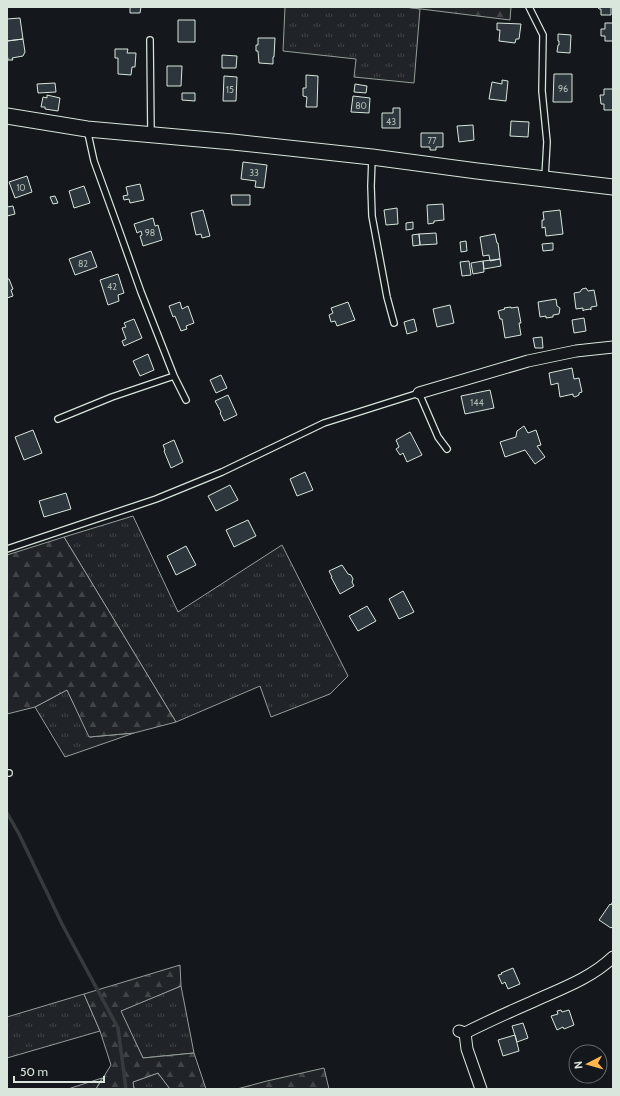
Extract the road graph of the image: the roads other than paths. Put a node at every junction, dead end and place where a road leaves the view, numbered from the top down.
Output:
1 (530, 7) edge
2 (150, 40) dead end
3 (7, 116) edge
4 (87, 129) junction
5 (151, 135) junction
6 (372, 157) junction
7 (545, 179) junction
8 (613, 187) edge
9 (394, 323) dead end
10 (613, 347) edge
11 (174, 376) junction
12 (419, 393) junction
13 (186, 400) dead end
14 (58, 419) dead end
15 (447, 449) dead end
16 (7, 549) edge
17 (613, 958) edge
18 (481, 1089) edge

1 - 7 lane
2 - 5 lane
3 - 4 main road
4 - 5 main road
4 - 11 lane
5 - 6 main road
6 - 7 main road
6 - 9 lane
7 - 8 main road
10 - 12 street
11 - 13 lane
11 - 14 lane
12 - 15 lane
12 - 16 lane
17 - 18 street

